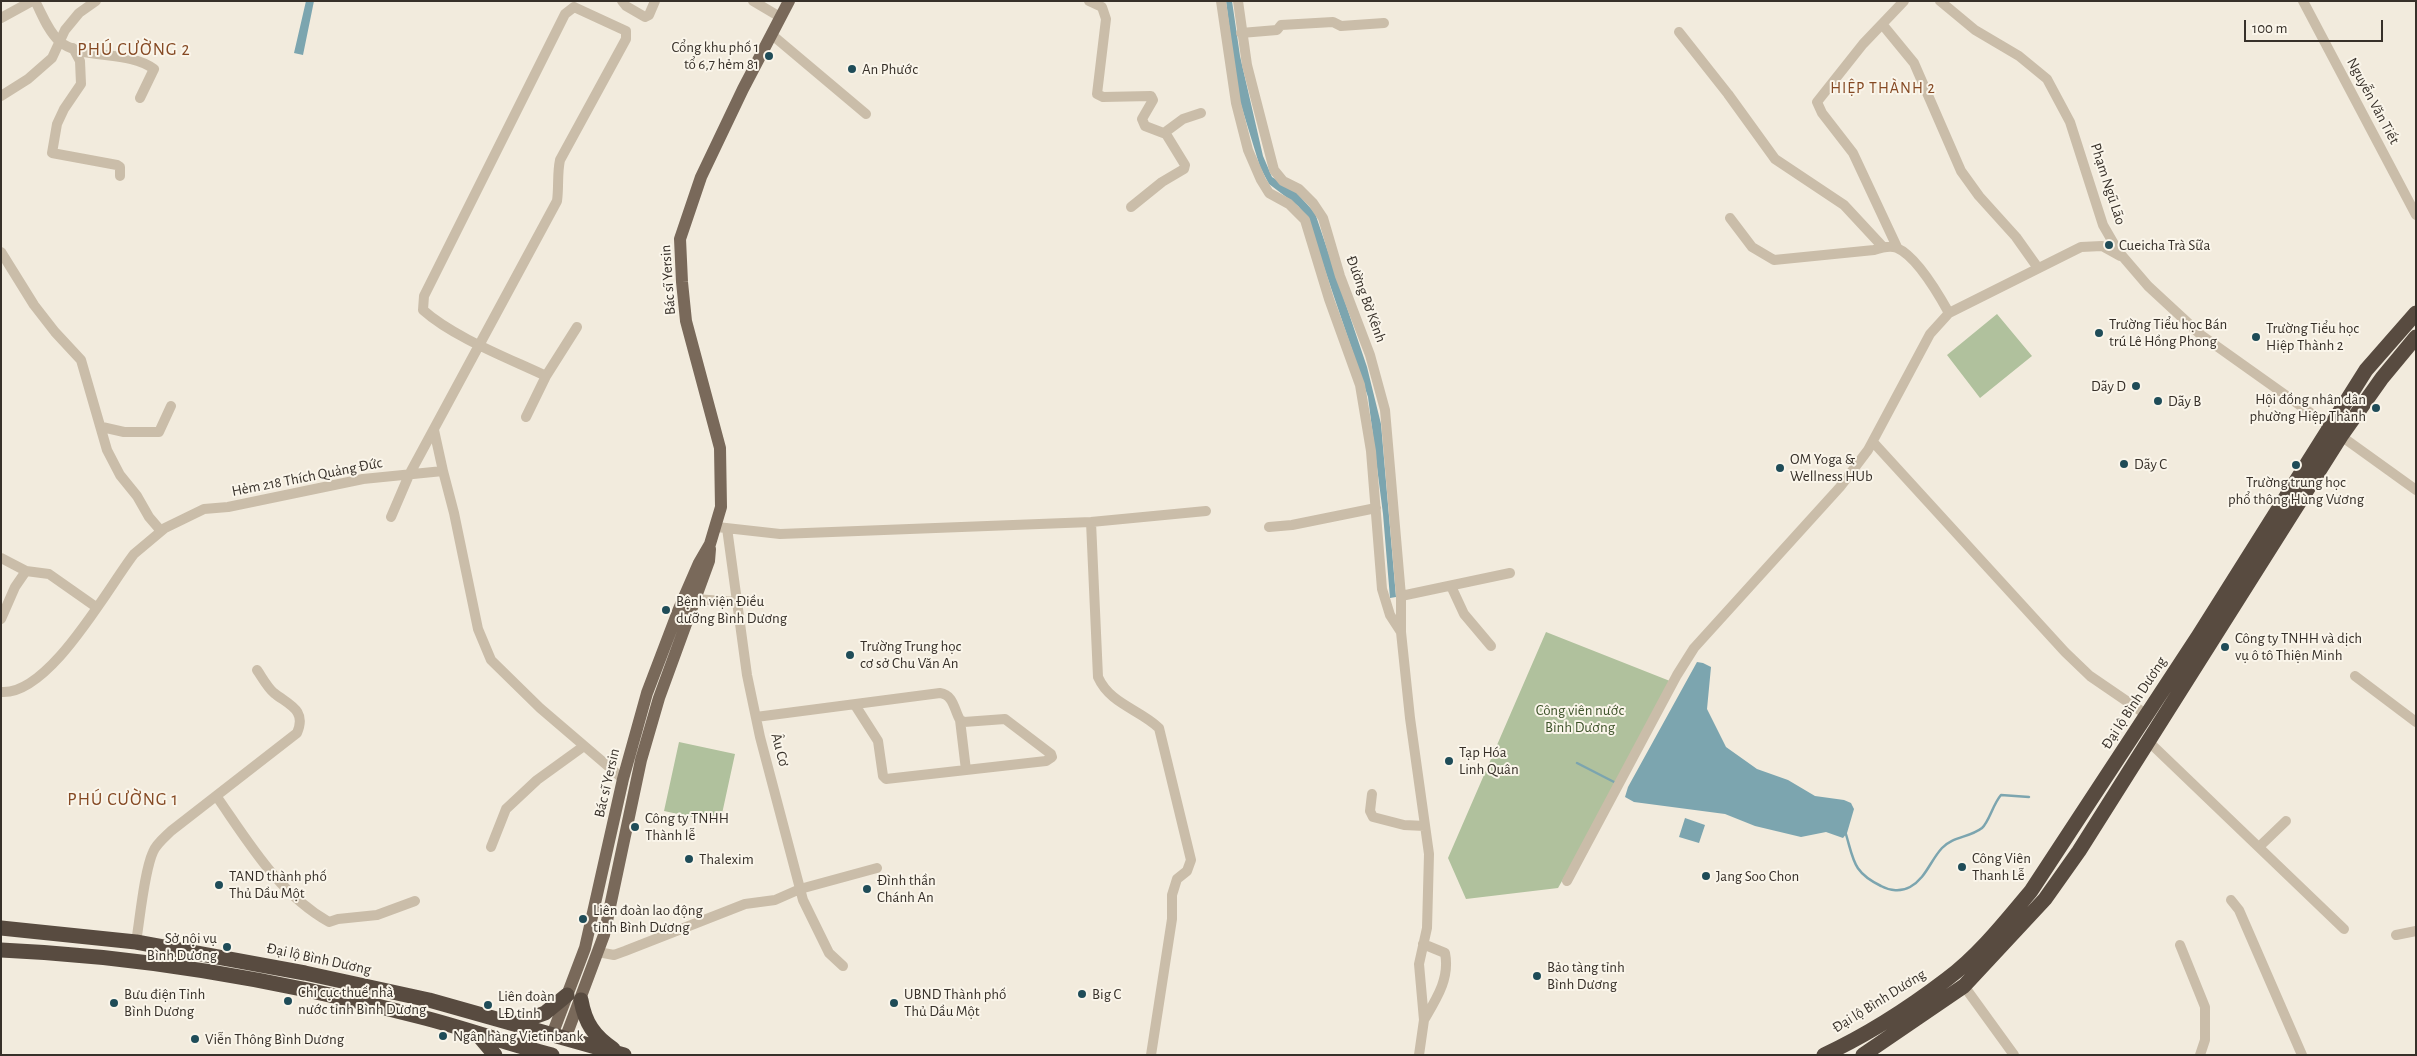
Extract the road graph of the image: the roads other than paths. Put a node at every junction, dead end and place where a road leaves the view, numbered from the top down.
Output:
1 (33, 1) edge
2 (96, 1) edge
3 (622, 1) edge
4 (655, 1) edge
5 (753, 1) edge
6 (789, 1) edge
7 (1089, 1) edge
8 (1221, 1) edge
9 (1238, 1) edge
10 (1904, 1) edge
11 (1940, 1) edge
12 (2302, 1) edge
13 (574, 4) edge
14 (780, 17) junction
15 (1, 18) edge
16 (1384, 23) dead end
17 (1882, 24) junction
18 (1679, 32) dead end
19 (1242, 33) junction
20 (771, 34) junction
21 (60, 42) junction
22 (74, 48) junction
23 (1, 96) edge
24 (140, 98) dead end
25 (1201, 113) dead end
26 (866, 114) dead end
27 (1164, 133) junction
28 (120, 176) dead end
29 (1131, 208) dead end
30 (2416, 215) edge
31 (1730, 218) dead end
32 (1883, 247) junction
33 (1897, 247) junction
34 (1, 252) edge
35 (2123, 257) junction
36 (2038, 268) junction
37 (2414, 312) edge
38 (1949, 313) junction
39 (577, 327) dead end
40 (2416, 337) edge
41 (480, 345) junction
42 (546, 376) junction
43 (172, 406) dead end
44 (526, 417) dead end
45 (2329, 426) junction
46 (102, 427) junction
47 (434, 430) junction
48 (2341, 436) junction
49 (1873, 442) junction
50 (443, 471) junction
51 (409, 475) junction
52 (2416, 490) edge
53 (1376, 508) junction
54 (1206, 511) dead end
55 (391, 517) dead end
56 (1091, 522) junction
57 (722, 527) junction
58 (1269, 527) dead end
59 (161, 531) junction
60 (710, 544) junction
61 (1, 558) edge
62 (26, 571) junction
63 (1510, 573) dead end
64 (1451, 586) junction
65 (1401, 596) junction
66 (695, 599) junction
67 (737, 602) junction
68 (96, 607) junction
69 (1, 619) edge
70 (1401, 632) junction
71 (672, 643) junction
72 (1491, 646) dead end
73 (257, 670) dead end
74 (2355, 676) dead end
75 (1, 692) edge
76 (653, 695) junction
77 (856, 705) junction
78 (2147, 715) junction
79 (756, 717) junction
80 (960, 720) junction
81 (2416, 722) edge
82 (2148, 741) junction
83 (584, 746) junction
84 (966, 770) junction
85 (623, 779) junction
86 (636, 785) junction
87 (1372, 794) dead end
88 (217, 798) junction
89 (2286, 821) dead end
90 (1425, 826) junction
91 (2260, 846) junction
92 (491, 847) dead end
93 (616, 850) junction
94 (877, 868) dead end
95 (1567, 882) dead end
96 (800, 889) junction
97 (2231, 900) dead end
98 (416, 901) dead end
99 (1, 928) edge
100 (2344, 929) dead end
101 (2416, 931) edge
102 (2396, 936) dead end
103 (136, 942) junction
104 (1423, 944) junction
105 (2180, 945) dead end
106 (1, 950) edge
107 (598, 952) junction
108 (133, 961) junction
109 (843, 966) dead end
110 (1964, 986) junction
111 (574, 998) junction
112 (1424, 1020) junction
113 (513, 1024) junction
114 (475, 1032) junction
115 (558, 1037) junction
116 (548, 1054) edge
117 (622, 1054) edge
118 (495, 1055) edge
119 (1151, 1055) edge
120 (1419, 1055) edge
121 (1824, 1055) edge
122 (1863, 1055) edge
123 (2014, 1055) edge
124 (2200, 1055) edge
125 (2302, 1055) edge

1 - 15 street
1 - 21 street
2 - 21 street
3 - 4 street
5 - 14 street
6 - 14 main road, Bác sĩ Yersin
7 - 27 street
8 - 53 street
9 - 19 street, Đường Bờ Kênh
10 - 17 street
11 - 35 street, Phạm Ngũ Lão
12 - 30 street, Nguyễn Văn Tiết
13 - 41 street
13 - 41 street
14 - 20 main road, Bác sĩ Yersin
16 - 19 street
17 - 33 street
17 - 36 street
18 - 32 street
19 - 65 street, Đường Bờ Kênh
20 - 26 street
20 - 57 main road, Bác sĩ Yersin
21 - 22 street
21 - 23 street
22 - 24 street
22 - 28 street
25 - 27 street
27 - 29 street
31 - 32 street
32 - 33 street
33 - 38 street
34 - 46 street
35 - 36 street
35 - 45 street, Phạm Ngũ Lão
36 - 38 street
37 - 45 highway, Đại lộ Bình Dương
38 - 49 street
39 - 42 street
40 - 48 highway
41 - 42 street
41 - 47 street
42 - 44 street
43 - 46 street
45 - 78 highway, Đại lộ Bình Dương
46 - 59 street
47 - 50 street
47 - 51 street
48 - 52 street
48 - 82 highway
49 - 78 street
49 - 95 street
50 - 51 street, Hẻm 218 Thích Quảng Đức
50 - 83 street
51 - 55 street
51 - 59 street, Hẻm 218 Thích Quảng Đức
53 - 58 street
53 - 70 street
54 - 56 street
56 - 57 street
56 - 119 street
57 - 60 main road, Bác sĩ Yersin
57 - 67 street, Âu Cơ
59 - 68 street, Hẻm 218 Thích Quảng Đức
60 - 66 main road, Bác sĩ Yersin
60 - 71 main road, Bác sĩ Yersin
61 - 62 street
62 - 68 street
62 - 69 street
63 - 64 street
64 - 65 street
64 - 72 street
65 - 70 street, Đường Bờ Kênh
66 - 67 street
66 - 71 main road, Bác sĩ Yersin
67 - 79 street, Âu Cơ
68 - 75 street, Hẻm 218 Thích Quảng Đức
70 - 90 street, Đường Bờ Kênh
71 - 76 main road, Bác sĩ Yersin
73 - 88 street
74 - 81 street
76 - 85 main road, Bác sĩ Yersin
76 - 86 main road, Bác sĩ Yersin
77 - 79 street
77 - 80 street
77 - 84 street
78 - 121 highway, Đại lộ Bình Dương
79 - 96 street, Âu Cơ
80 - 84 street
80 - 84 street
82 - 91 street
82 - 110 highway
83 - 85 street
83 - 92 street
85 - 86 main road
85 - 93 main road, Bác sĩ Yersin
86 - 93 main road, Bác sĩ Yersin
87 - 90 street
88 - 98 street
88 - 103 street
89 - 91 street
90 - 104 street, Đường Bờ Kênh
91 - 100 street
93 - 107 main road, Bác sĩ Yersin
93 - 111 main road, Bác sĩ Yersin
94 - 96 street
96 - 107 street
96 - 109 street, Âu Cơ
97 - 125 street
99 - 103 highway, Đại lộ Bình Dương
101 - 102 street
103 - 108 highway
103 - 113 highway, Đại lộ Bình Dương
104 - 112 street, Đường Bờ Kênh
104 - 112 street
105 - 124 street
106 - 108 highway
107 - 111 main road, Bác sĩ Yersin
108 - 114 highway
110 - 122 highway
110 - 123 street
111 - 113 highway
111 - 115 main road, Bác sĩ Yersin
111 - 117 highway
112 - 120 street
113 - 115 highway, Đại lộ Bình Dương
114 - 116 highway
114 - 118 highway
115 - 116 highway
115 - 117 highway, Đại lộ Bình Dương

